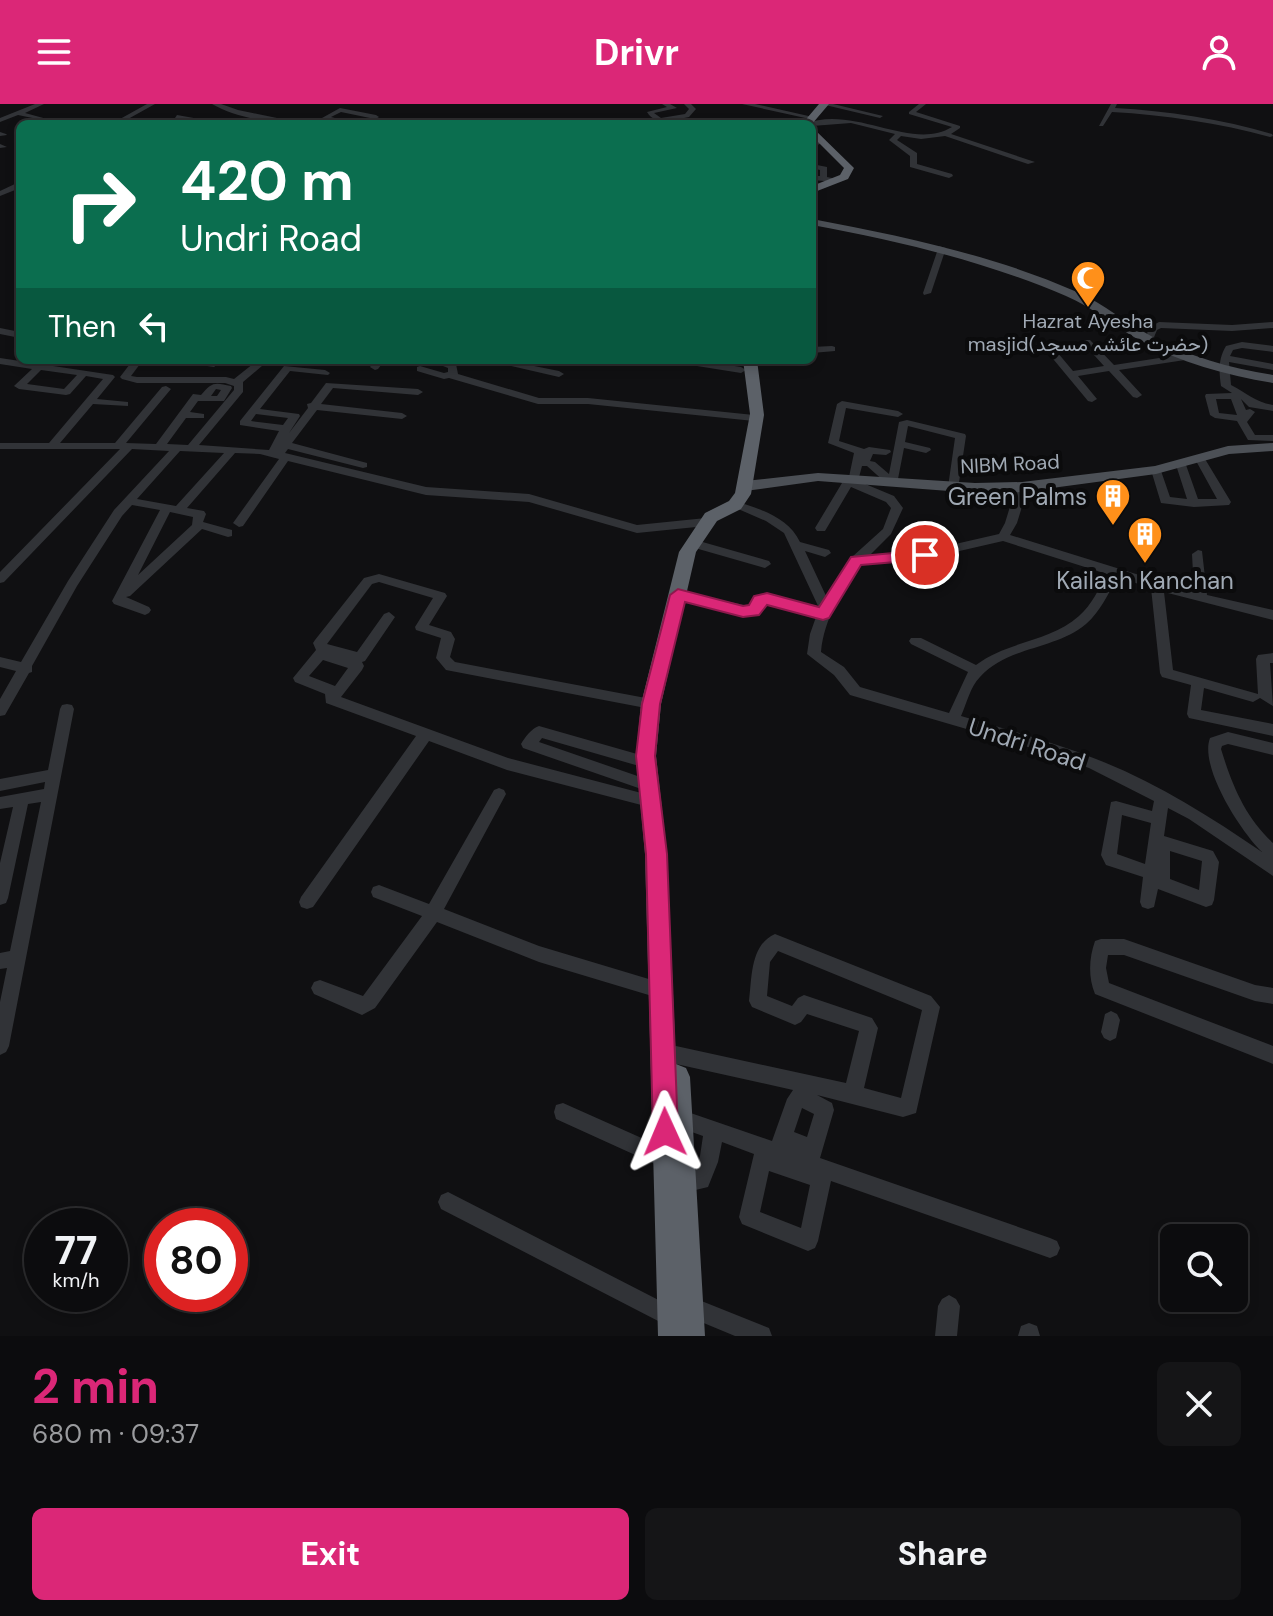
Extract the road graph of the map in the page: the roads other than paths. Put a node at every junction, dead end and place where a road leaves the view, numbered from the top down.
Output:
1 (152, 104) edge
2 (163, 104) edge
3 (215, 104) edge
4 (665, 104) edge
5 (687, 104) edge
6 (841, 104) edge
7 (854, 104) edge
8 (923, 104) edge
9 (35, 105) edge
10 (751, 105) edge
11 (1113, 107) edge
12 (815, 112) edge
13 (17, 113) junction
14 (886, 114) junction
15 (143, 115) dead end
16 (271, 118) junction
17 (3, 119) edge
18 (45, 120) dead end
19 (122, 120) edge
20 (267, 120) edge
21 (282, 120) edge
22 (335, 120) edge
23 (370, 120) edge
24 (1101, 125) dead end
25 (900, 133) junction
26 (947, 135) junction
27 (1270, 135) dead end
28 (818, 143) edge
29 (1031, 162) dead end
30 (816, 167) edge
31 (949, 176) dead end
32 (816, 182) edge
33 (816, 184) edge
34 (816, 223) edge
35 (942, 248) junction
36 (927, 293) dead end
37 (1273, 325) edge
38 (1149, 340) junction
39 (1087, 342) dead end
40 (1049, 348) dead end
41 (832, 349) dead end
42 (1273, 349) edge
43 (816, 350) edge
44 (1185, 357) junction
45 (34, 364) edge
46 (135, 364) edge
47 (259, 364) edge
48 (446, 364) edge
49 (511, 364) edge
50 (744, 364) edge
51 (1225, 364) junction
52 (1273, 367) edge
53 (1112, 368) junction
54 (420, 369) dead end
55 (85, 372) junction
56 (325, 373) dead end
57 (451, 374) junction
58 (559, 374) dead end
59 (1072, 374) junction
60 (1273, 379) edge
61 (237, 382) junction
62 (166, 389) dead end
63 (371, 390) dead end
64 (418, 392) dead end
65 (1137, 395) dead end
66 (1092, 399) dead end
67 (91, 401) junction
68 (124, 404) dead end
69 (311, 406) junction
70 (1257, 407) junction
71 (1273, 408) edge
72 (367, 411) junction
73 (898, 414) dead end
74 (200, 416) dead end
75 (402, 416) dead end
76 (754, 418) junction
77 (1242, 430) dead end
78 (1273, 438) edge
79 (899, 444) junction
80 (124, 446) junction
81 (5, 447) edge
82 (51, 447) junction
83 (159, 447) junction
84 (1273, 447) edge
85 (184, 448) junction
86 (1248, 448) junction
87 (232, 450) junction
88 (926, 450) dead end
89 (281, 452) junction
90 (886, 452) dead end
91 (0, 459) edge
92 (1200, 459) junction
93 (864, 463) junction
94 (363, 465) dead end
95 (1181, 465) junction
96 (1156, 470) junction
97 (851, 480) junction
98 (891, 482) junction
99 (745, 486) junction
100 (954, 487) junction
101 (1022, 487) junction
102 (129, 501) junction
103 (1194, 503) junction
104 (173, 504) junction
105 (735, 505) junction
106 (239, 523) dead end
107 (199, 525) junction
108 (821, 528) dead end
109 (228, 533) dead end
110 (701, 534) junction
111 (1003, 537) junction
112 (796, 545) junction
113 (825, 553) dead end
114 (1198, 554) dead end
115 (856, 560) junction
116 (765, 564) dead end
117 (1114, 572) junction
118 (0, 579) edge
119 (1157, 585) junction
120 (683, 596) junction
121 (1201, 597) junction
122 (118, 601) junction
123 (145, 610) dead end
124 (825, 612) junction
125 (1273, 615) edge
126 (389, 617) dead end
127 (916, 641) dead end
128 (1273, 658) edge
129 (0, 662) edge
130 (27, 668) junction
131 (977, 671) junction
132 (1198, 681) junction
133 (333, 693) dead end
134 (1253, 697) dead end
135 (1273, 701) edge
136 (651, 704) junction
137 (67, 709) dead end
138 (0, 711) edge
139 (952, 720) junction
140 (1273, 730) edge
141 (425, 735) junction
142 (1273, 749) edge
143 (646, 762) junction
144 (52, 775) junction
145 (0, 785) edge
146 (648, 793) junction
147 (48, 794) junction
148 (499, 794) dead end
149 (1162, 796) junction
150 (22, 799) junction
151 (0, 803) edge
152 (1158, 819) junction
153 (1273, 853) edge
154 (1273, 869) edge
155 (1151, 873) junction
156 (379, 892) dead end
157 (0, 898) edge
158 (307, 902) dead end
159 (1148, 902) dead end
160 (432, 915) junction
161 (8, 960) edge
162 (320, 988) dead end
163 (662, 991) junction
164 (1273, 996) edge
165 (0, 1046) edge
166 (676, 1055) junction
167 (1273, 1055) edge
168 (853, 1094) junction
169 (563, 1112) dead end
170 (679, 1118) junction
171 (713, 1129) junction
172 (772, 1149) junction
173 (666, 1159) junction
174 (817, 1164) junction
175 (683, 1183) junction
176 (448, 1202) dead end
177 (1050, 1248) dead end
178 (949, 1306) dead end
179 (681, 1324) edge
180 (761, 1336) edge
181 (946, 1336) edge

1 - 19 street
2 - 15 street
3 - 16 street
4 - 5 street
6 - 14 street
7 - 14 street
8 - 26 street
9 - 13 street
10 - 12 street
11 - 24 street
11 - 27 street
12 - 14 street
12 - 25 street
13 - 17 street
13 - 18 street
16 - 20 street
16 - 21 street
22 - 23 street
25 - 26 street
25 - 31 street
26 - 29 street
28 - 33 highway
30 - 32 street
34 - 35 main road
35 - 36 street
35 - 38 main road
37 - 38 street
38 - 44 main road
39 - 53 street
40 - 59 street
41 - 43 street
42 - 51 street
44 - 51 main road
44 - 53 street
45 - 55 street
45 - 55 street
46 - 61 street
47 - 61 street
48 - 57 street
49 - 58 street
50 - 76 highway
51 - 52 street
51 - 60 main road
51 - 70 street
53 - 59 street
53 - 65 street
54 - 57 street
55 - 67 street
56 - 89 street
57 - 76 street
59 - 66 street
61 - 85 street
62 - 80 street
63 - 72 street
64 - 69 street
67 - 68 street
67 - 82 street
69 - 72 street
69 - 89 street
70 - 71 street
70 - 78 street
72 - 75 street
73 - 93 street
74 - 83 street
76 - 99 highway
77 - 86 street
79 - 88 street
79 - 98 street
79 - 100 street
80 - 82 street
80 - 83 street
80 - 118 street
81 - 82 street
81 - 91 street
83 - 85 street
84 - 86 main road, NIBM Road
85 - 87 street
85 - 102 street
86 - 92 main road, NIBM Road
87 - 89 street
87 - 104 street
89 - 94 street
89 - 106 street
89 - 110 street
90 - 93 street
92 - 95 main road, NIBM Road
92 - 103 street
93 - 97 street
93 - 98 street
95 - 96 main road, NIBM Road
95 - 103 street
96 - 101 main road, NIBM Road
96 - 103 street
97 - 98 main road, NIBM Road
97 - 99 main road, NIBM Road
97 - 108 street
97 - 115 street, Undri Road
98 - 100 main road, NIBM Road
99 - 105 highway
100 - 101 main road, NIBM Road
101 - 111 street
102 - 104 street
102 - 130 street
104 - 107 street
104 - 122 street
105 - 110 highway
105 - 112 street
107 - 109 street
107 - 122 street
110 - 116 street
110 - 120 highway
111 - 115 street
111 - 117 street
112 - 113 street
112 - 124 street
114 - 121 street
115 - 124 street, Undri Road
117 - 119 street
117 - 131 street
119 - 121 street
119 - 132 street
120 - 124 street
120 - 136 highway
120 - 166 highway
121 - 125 street
122 - 123 street
124 - 139 street, Undri Road
126 - 136 street
127 - 131 street
128 - 135 street
129 - 130 street
130 - 138 street
131 - 139 street
132 - 134 street
132 - 140 street
133 - 141 street
136 - 143 highway
137 - 144 street
139 - 149 street, Undri Road
141 - 146 street
141 - 158 street
142 - 153 street
143 - 146 highway
143 - 146 street
144 - 145 street
144 - 147 street
146 - 163 highway
147 - 150 street
147 - 161 street
148 - 160 street
149 - 152 street
149 - 154 street, Undri Road
150 - 151 street
150 - 157 street
152 - 155 street
152 - 155 street
155 - 159 street
156 - 160 street
160 - 162 street
160 - 163 street
161 - 165 street
163 - 173 highway
164 - 167 street
166 - 168 street
166 - 170 highway
168 - 168 street
169 - 173 street
170 - 171 street
170 - 175 highway
171 - 172 street
171 - 175 street
172 - 174 street
172 - 174 street
172 - 174 street
173 - 179 highway
174 - 177 street
175 - 179 highway
176 - 179 street
178 - 181 street
179 - 180 street

